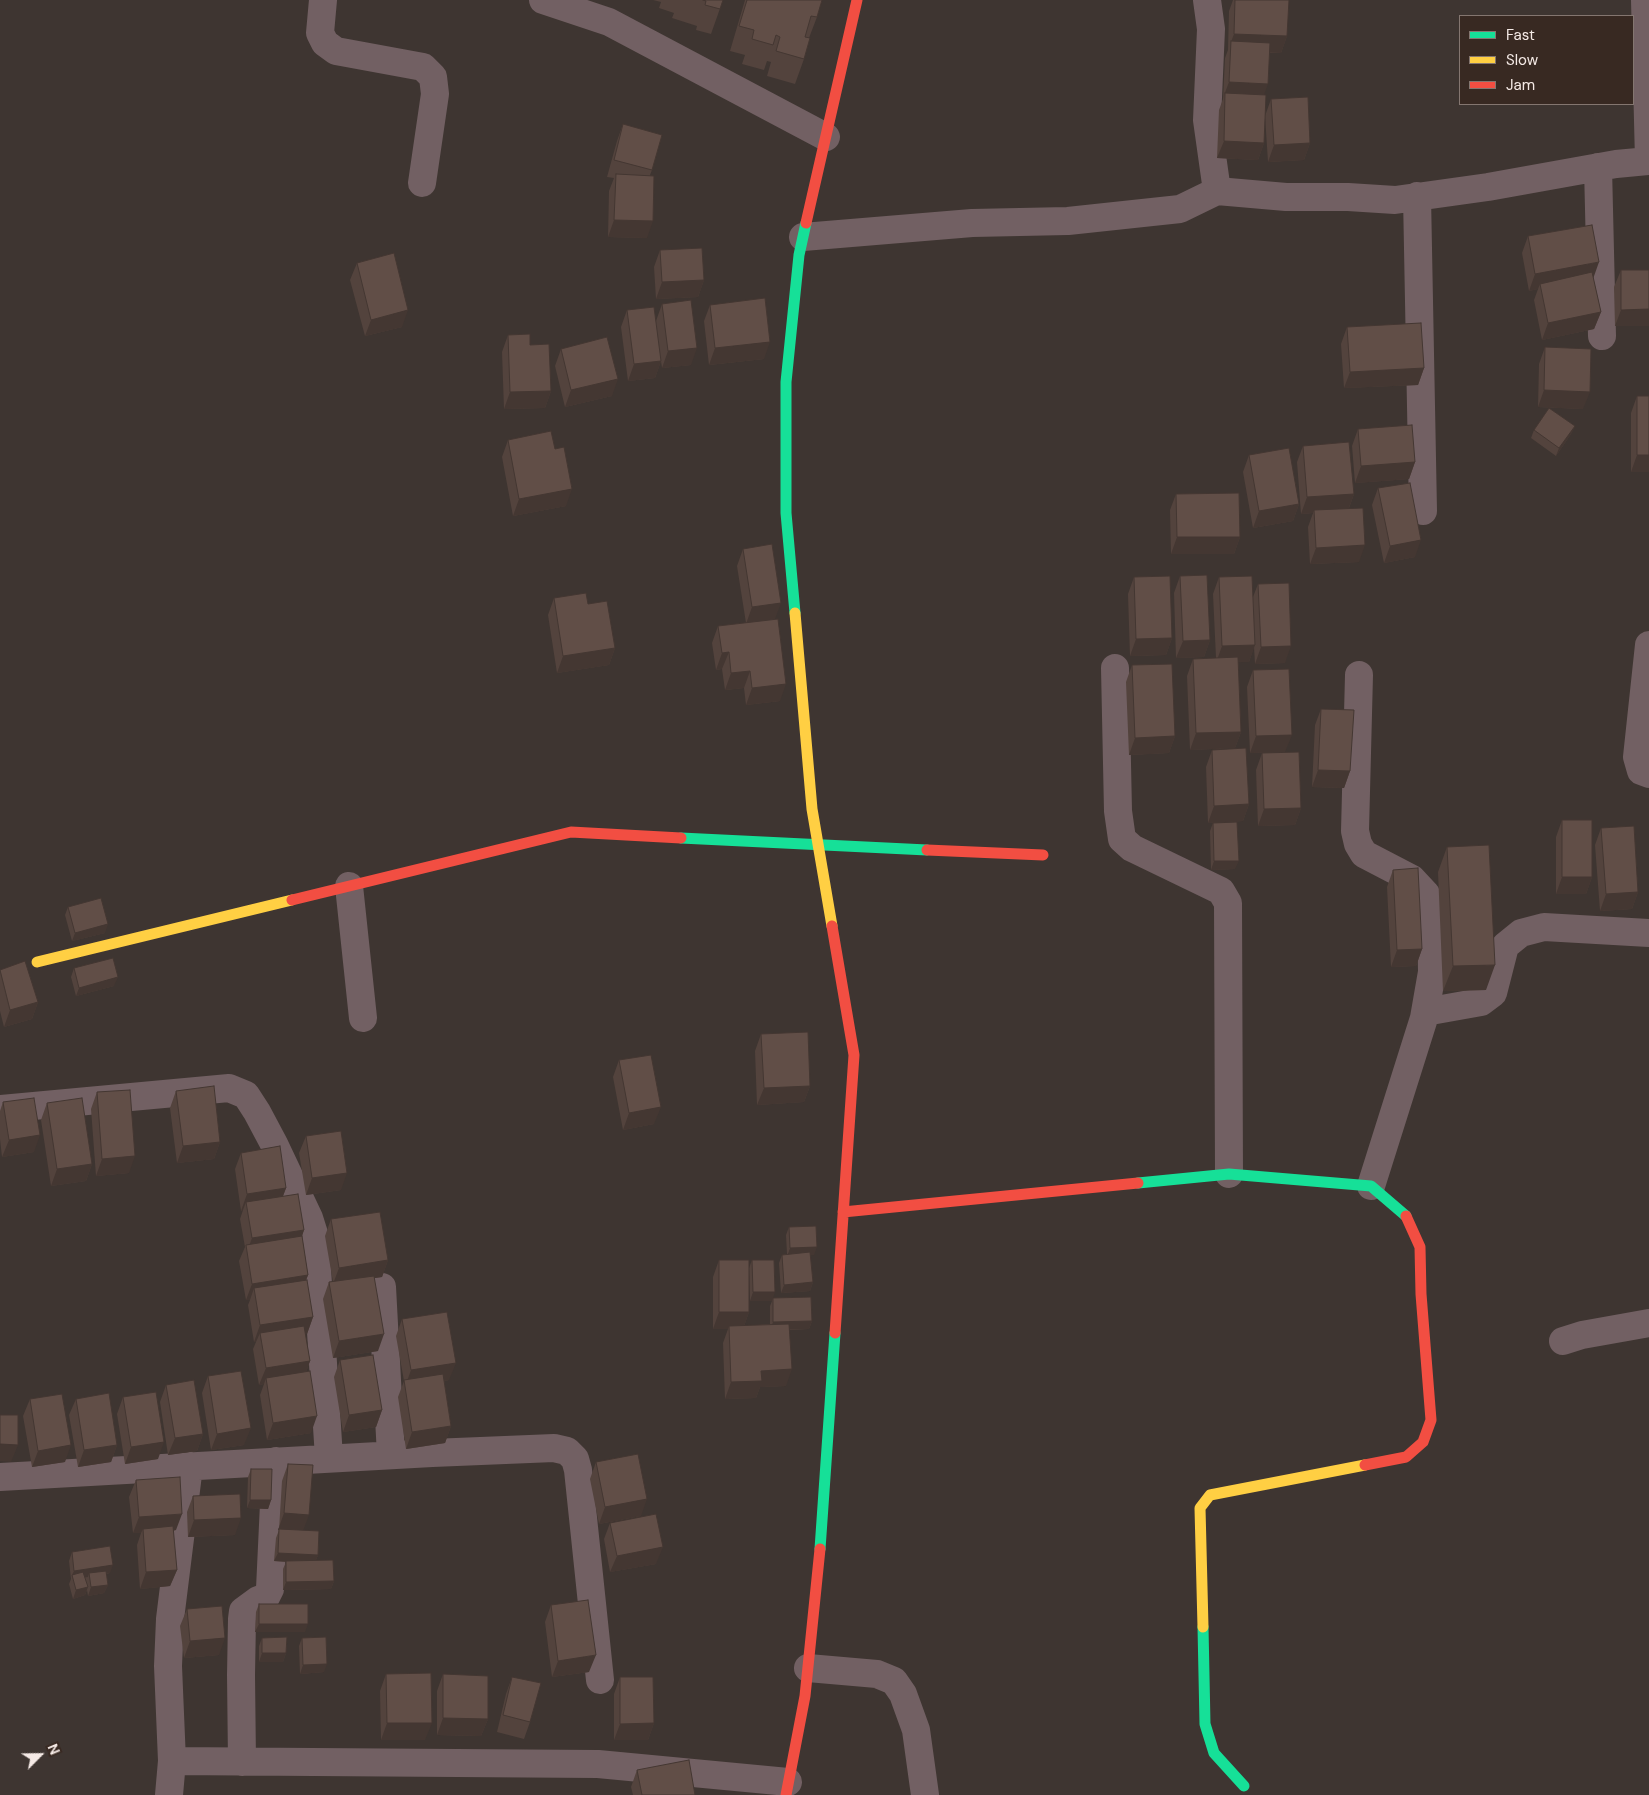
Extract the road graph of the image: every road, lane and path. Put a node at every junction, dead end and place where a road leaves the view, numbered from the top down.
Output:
1 (323, 0) edge
2 (543, 0) edge
3 (857, 0) edge
4 (1207, 0) edge
5 (1646, 0) edge
6 (826, 137) junction
7 (1649, 161) edge
8 (1598, 166) junction
9 (422, 183) dead end
10 (1217, 191) junction
11 (1417, 196) junction
12 (804, 237) junction
13 (1602, 336) dead end
14 (1423, 511) dead end
15 (1649, 645) edge
16 (1115, 668) dead end
17 (1359, 675) dead end
18 (1649, 774) edge
19 (818, 846) junction
20 (1043, 855) dead end
21 (349, 886) junction
22 (1649, 933) edge
23 (37, 962) dead end
24 (1425, 1012) junction
25 (363, 1018) dead end
26 (0, 1109) edge
27 (1229, 1174) junction
28 (1371, 1186) junction
29 (843, 1212) junction
30 (382, 1287) dead end
31 (1649, 1323) edge
32 (1563, 1341) dead end
33 (391, 1455) junction
34 (329, 1458) junction
35 (276, 1461) junction
36 (189, 1466) junction
37 (0, 1477) edge
38 (808, 1668) junction
39 (600, 1680) dead end
40 (172, 1761) junction
41 (242, 1762) junction
42 (1244, 1786) dead end
43 (787, 1789) edge
44 (169, 1795) edge
45 (925, 1795) edge

1 - 9 street
2 - 6 street
3 - 6 street
4 - 10 street
5 - 7 street
6 - 12 street
7 - 8 street
8 - 11 street
8 - 13 street
10 - 11 street
10 - 12 street
11 - 14 street
12 - 19 street
15 - 18 street
16 - 27 street
17 - 24 street
19 - 20 street
19 - 21 street
19 - 29 street
21 - 23 street
21 - 25 street
22 - 24 street
24 - 28 street
26 - 34 street
27 - 28 street
27 - 29 street
28 - 42 street
29 - 38 street
30 - 33 street
31 - 32 street
33 - 34 street
33 - 39 street
34 - 35 street
35 - 36 street
35 - 41 street
36 - 37 street
36 - 40 street
38 - 43 street
38 - 45 street
40 - 41 street
40 - 44 street
41 - 43 street

